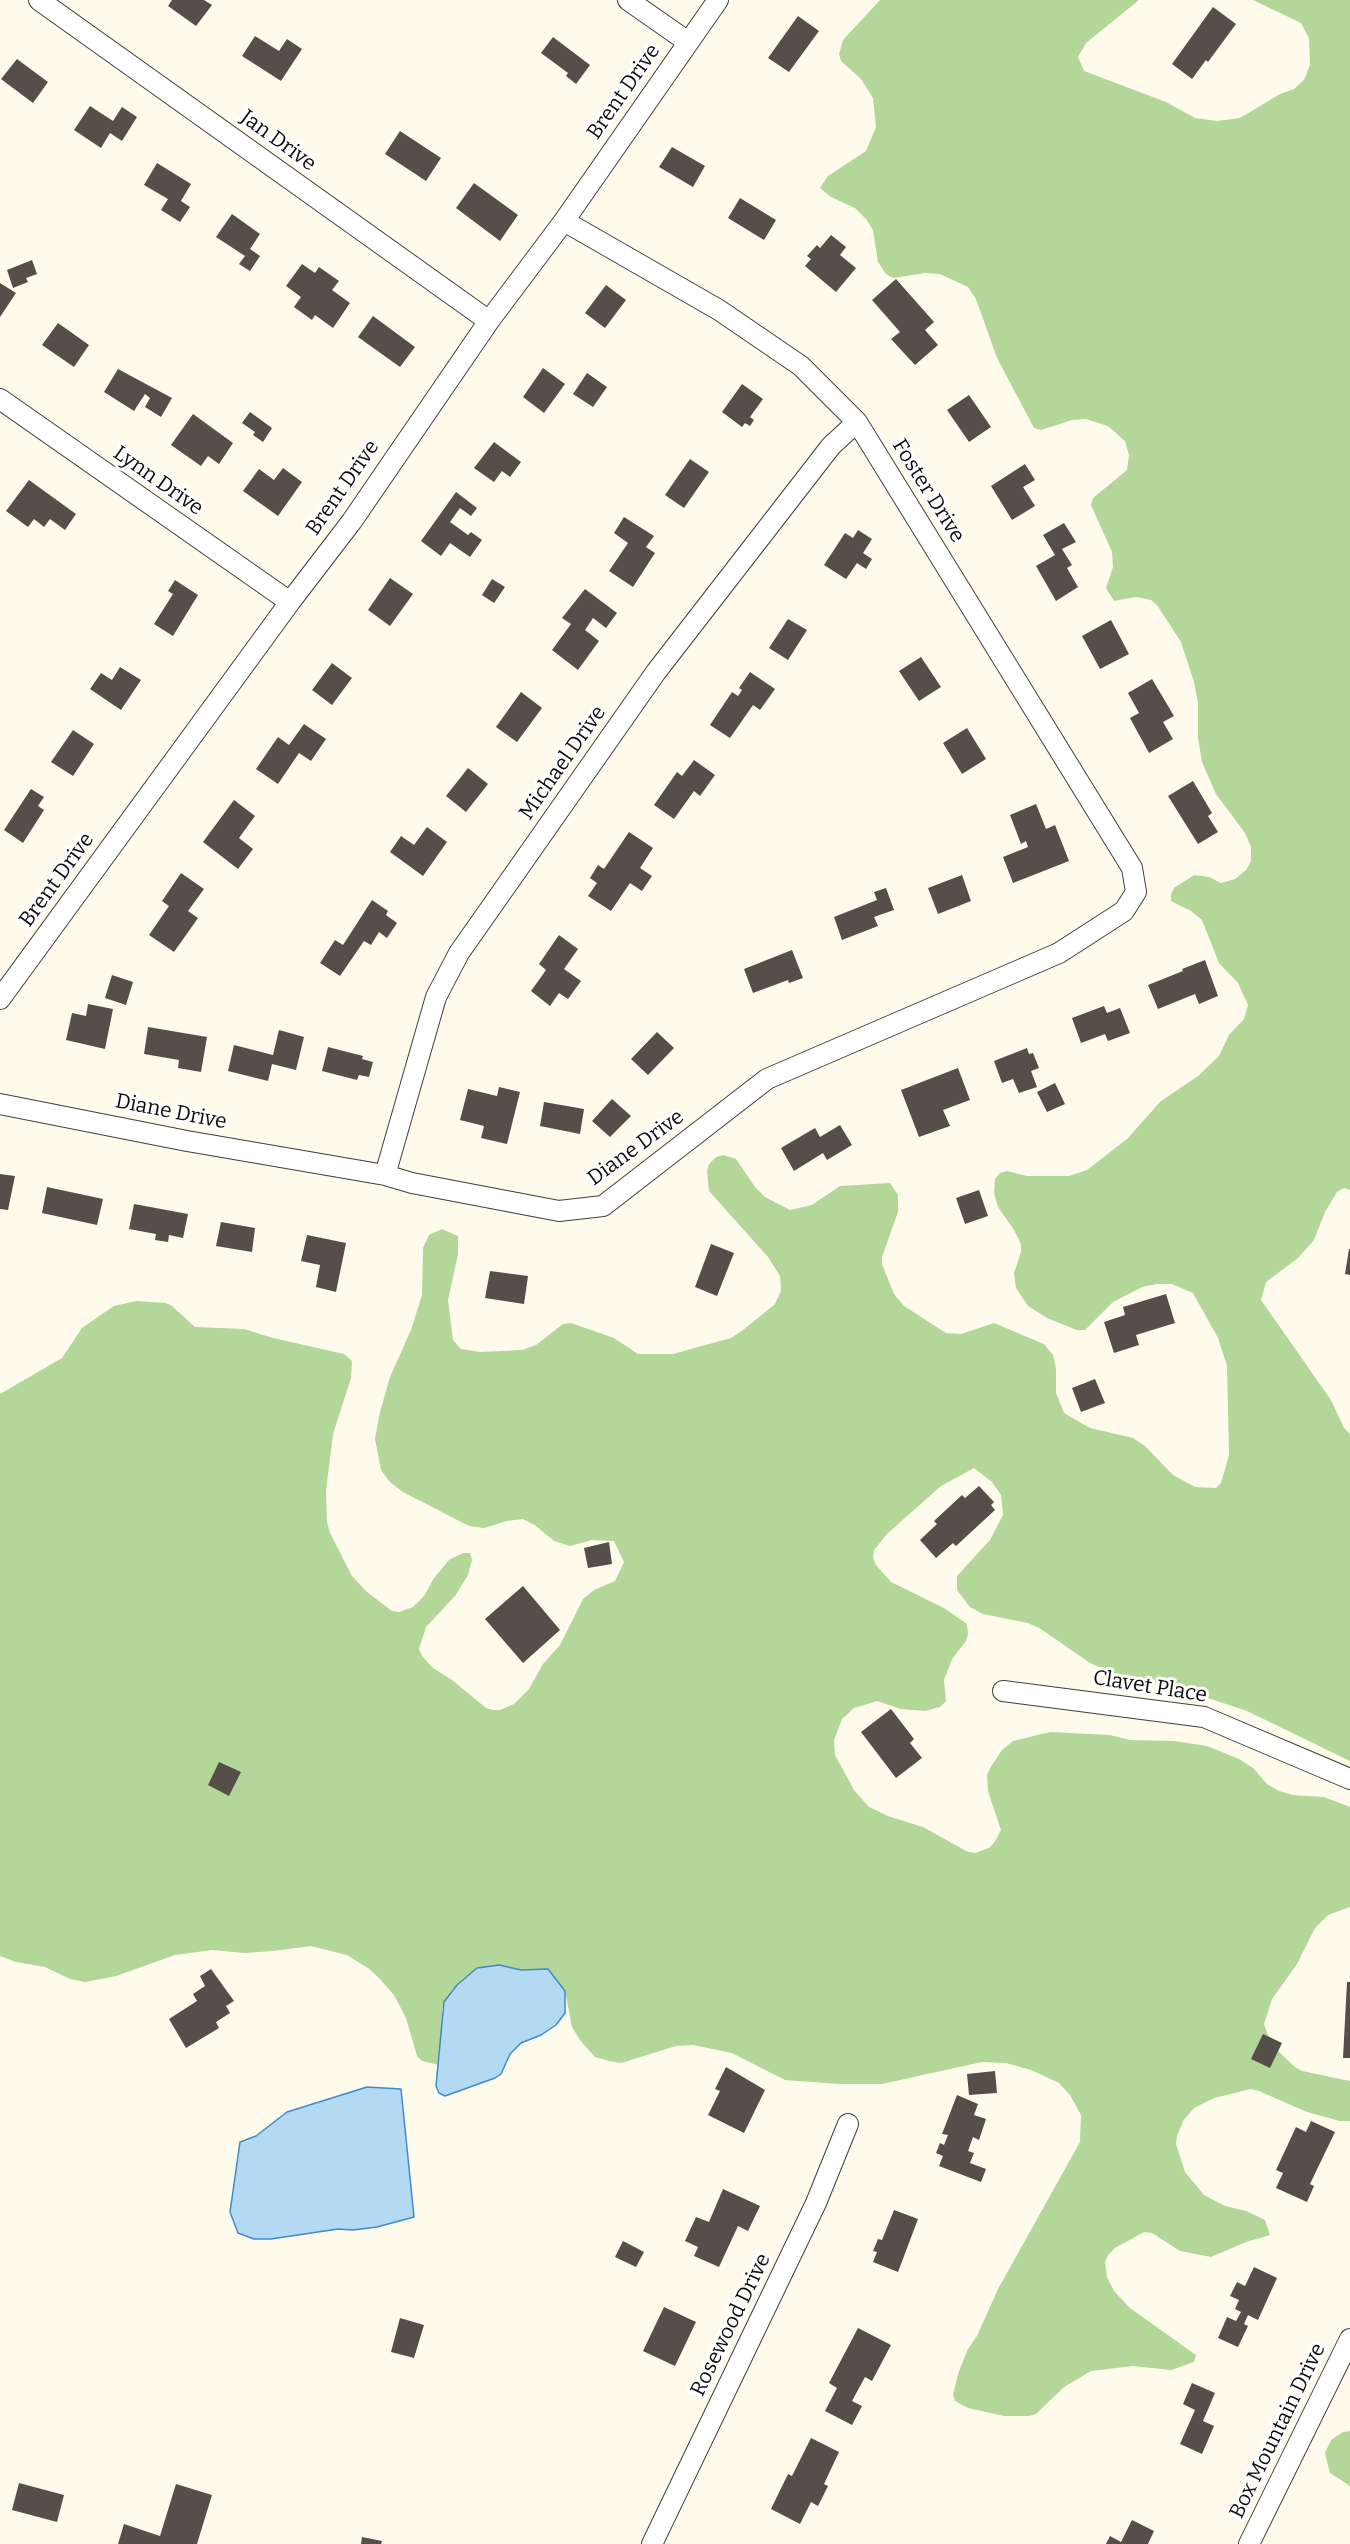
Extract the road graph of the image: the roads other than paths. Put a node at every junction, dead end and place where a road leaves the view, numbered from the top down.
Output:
1 (39, 0) edge
2 (628, 0) edge
3 (718, 0) edge
4 (688, 42) junction
5 (564, 221) junction
6 (489, 321) junction
7 (3, 407) edge
8 (857, 422) junction
9 (290, 602) junction
10 (1136, 892) joint
11 (0, 999) edge
12 (0, 1104) edge
13 (385, 1175) junction
14 (1004, 1691) dead end
15 (1350, 1779) edge
16 (848, 2124) dead end
17 (1350, 2339) edge
18 (652, 2544) edge
19 (1249, 2544) edge

1 - 6 street, Jan Drive
2 - 4 street
3 - 4 street, Brent Drive
4 - 5 street, Brent Drive
5 - 6 street, Brent Drive
5 - 8 street, Foster Drive
6 - 9 street, Brent Drive
7 - 9 street, Lynn Drive
8 - 10 street, Foster Drive
8 - 13 street, Michael Drive
9 - 11 street, Brent Drive
10 - 13 street, Diane Drive
12 - 13 street, Diane Drive
14 - 15 street, Clavet Place
16 - 18 street, Rosewood Drive
17 - 19 street, Box Mountain Drive

